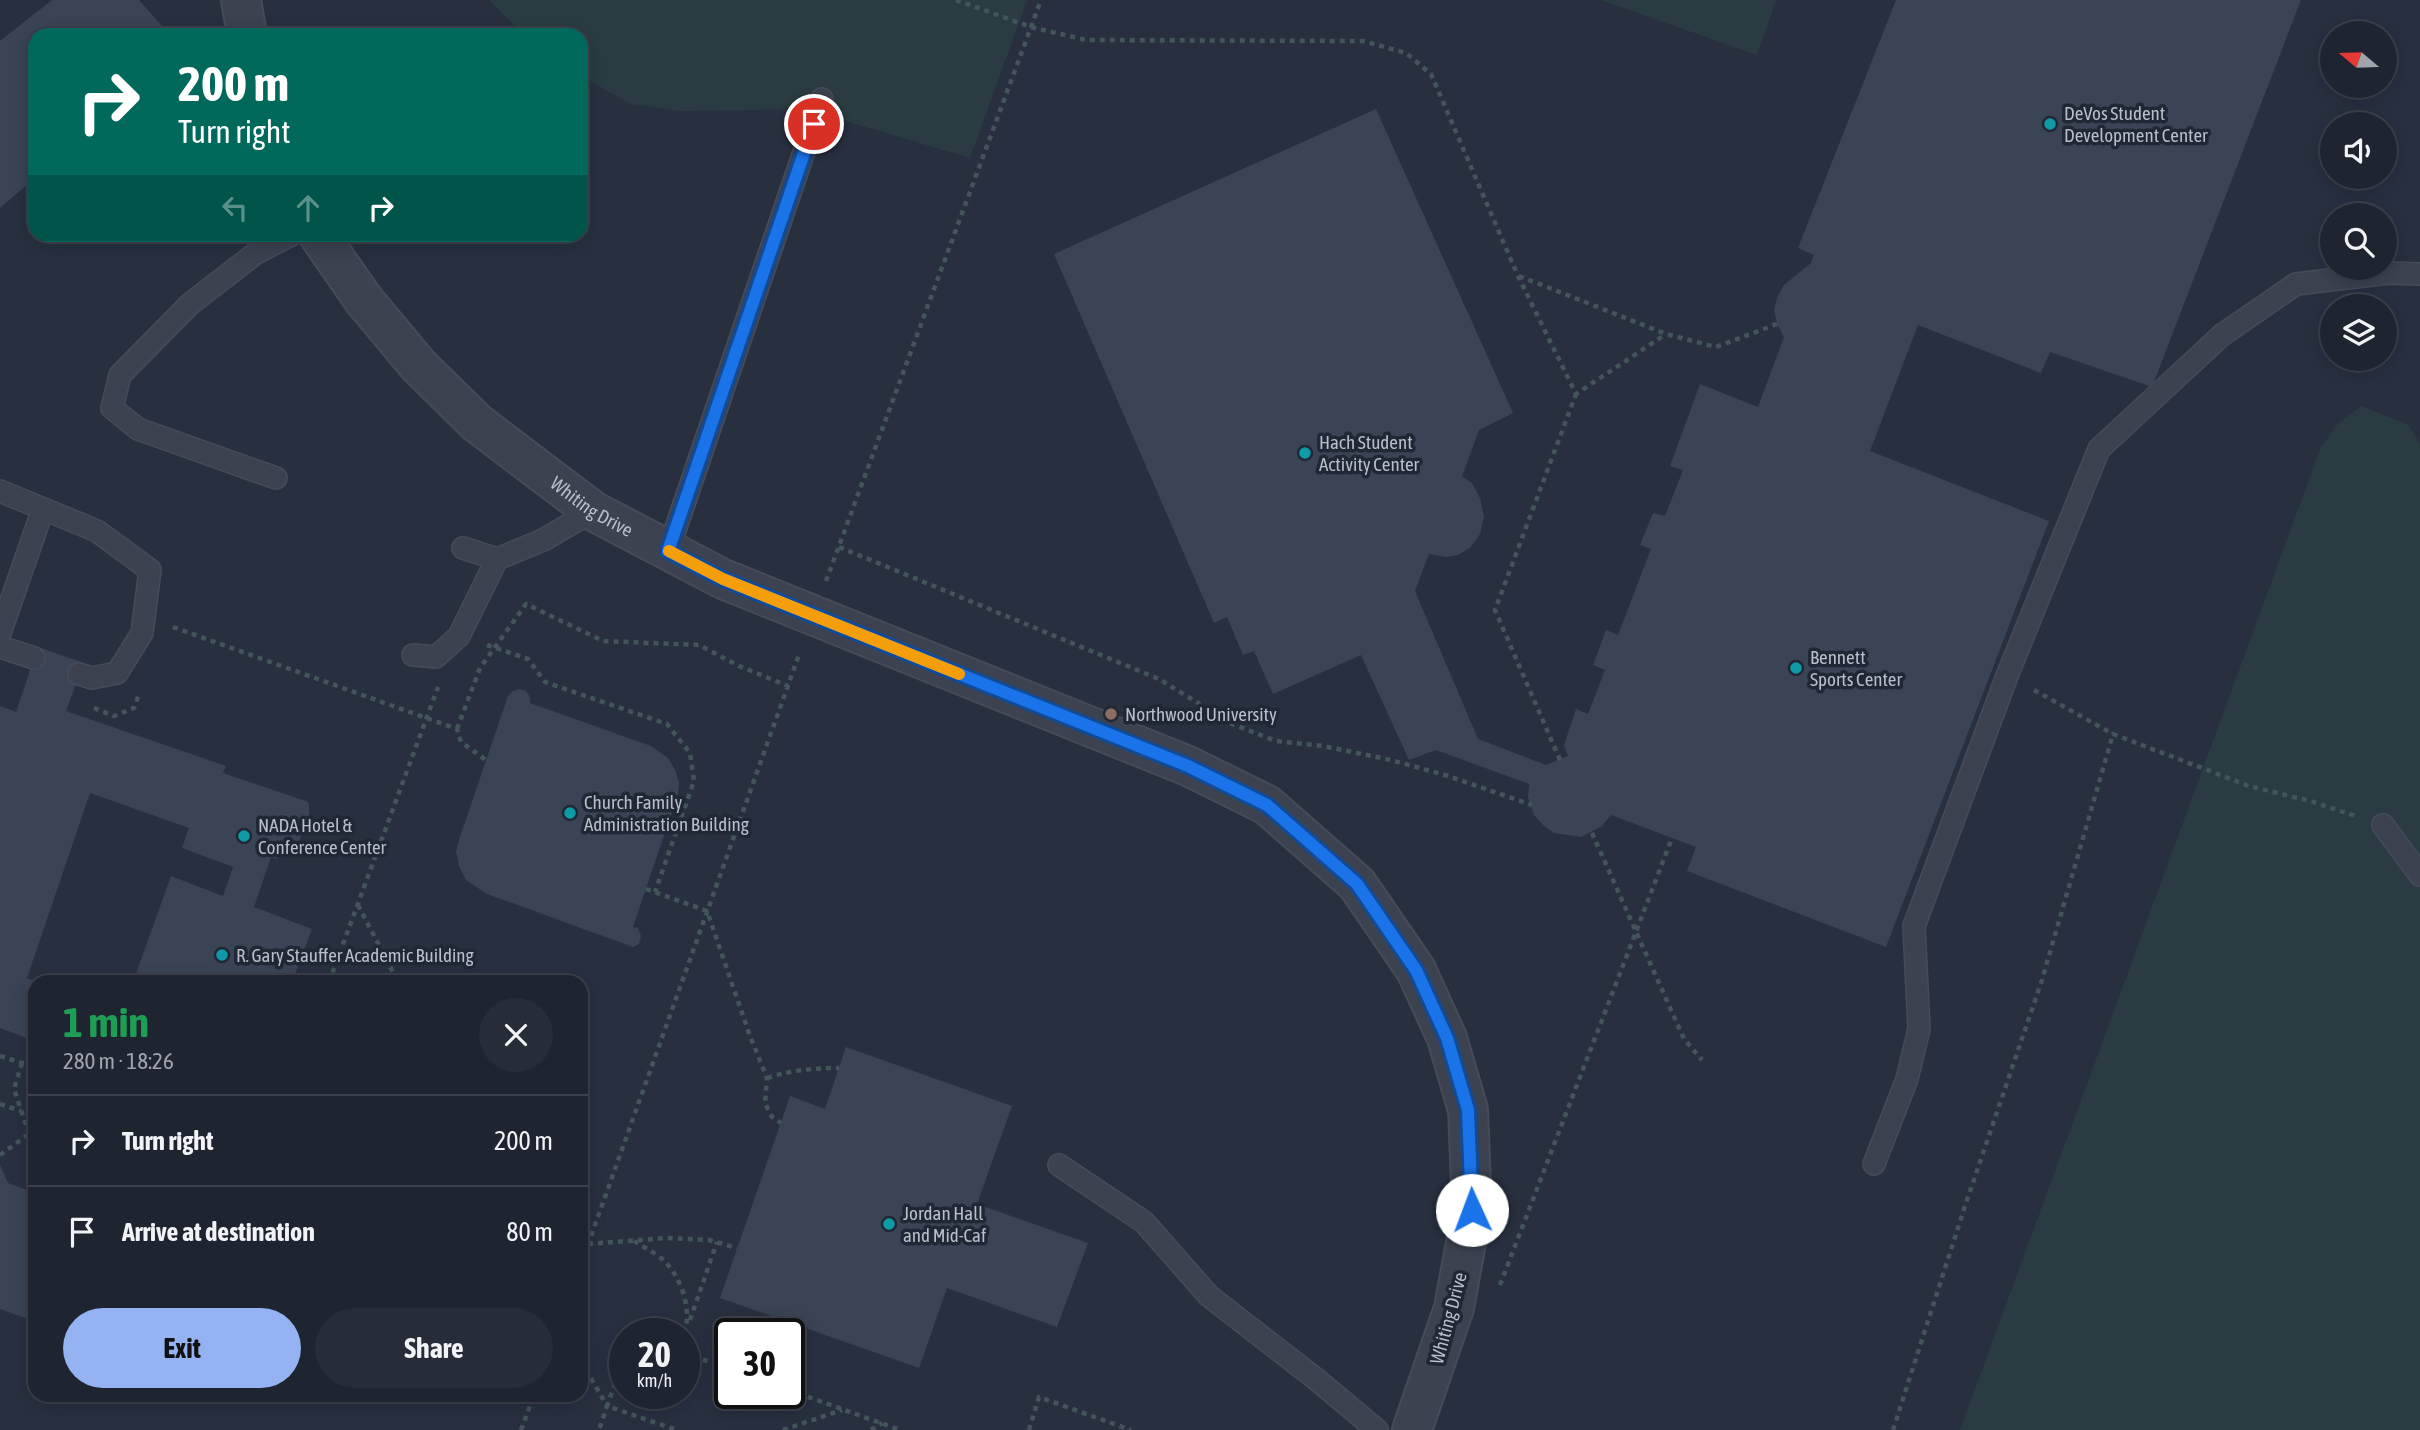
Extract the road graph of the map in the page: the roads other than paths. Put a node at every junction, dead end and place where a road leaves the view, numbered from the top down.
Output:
1 (241, 0) edge
2 (246, 28) edge
3 (822, 99) dead end
4 (277, 242) edge
5 (324, 242) edge
6 (2420, 274) edge
7 (276, 478) dead end
8 (0, 491) edge
9 (43, 509) junction
10 (593, 511) junction
11 (463, 548) dead end
12 (668, 551) junction
13 (497, 559) junction
14 (0, 633) edge
15 (0, 647) edge
16 (413, 655) dead end
17 (34, 658) dead end
18 (79, 674) dead end
19 (2383, 825) road end
20 (2420, 875) edge
21 (1874, 1164) dead end
22 (1059, 1165) dead end
23 (1377, 1430) edge
24 (1412, 1430) edge

1 - 2 street
3 - 12 lane
4 - 7 lane
5 - 10 street, Whiting Drive
6 - 21 lane
8 - 9 lane
9 - 14 lane
9 - 18 lane
10 - 12 street, Whiting Drive
10 - 13 lane
11 - 13 lane
12 - 24 street, Whiting Drive
13 - 16 lane
15 - 17 lane
19 - 20 lane
22 - 23 lane

